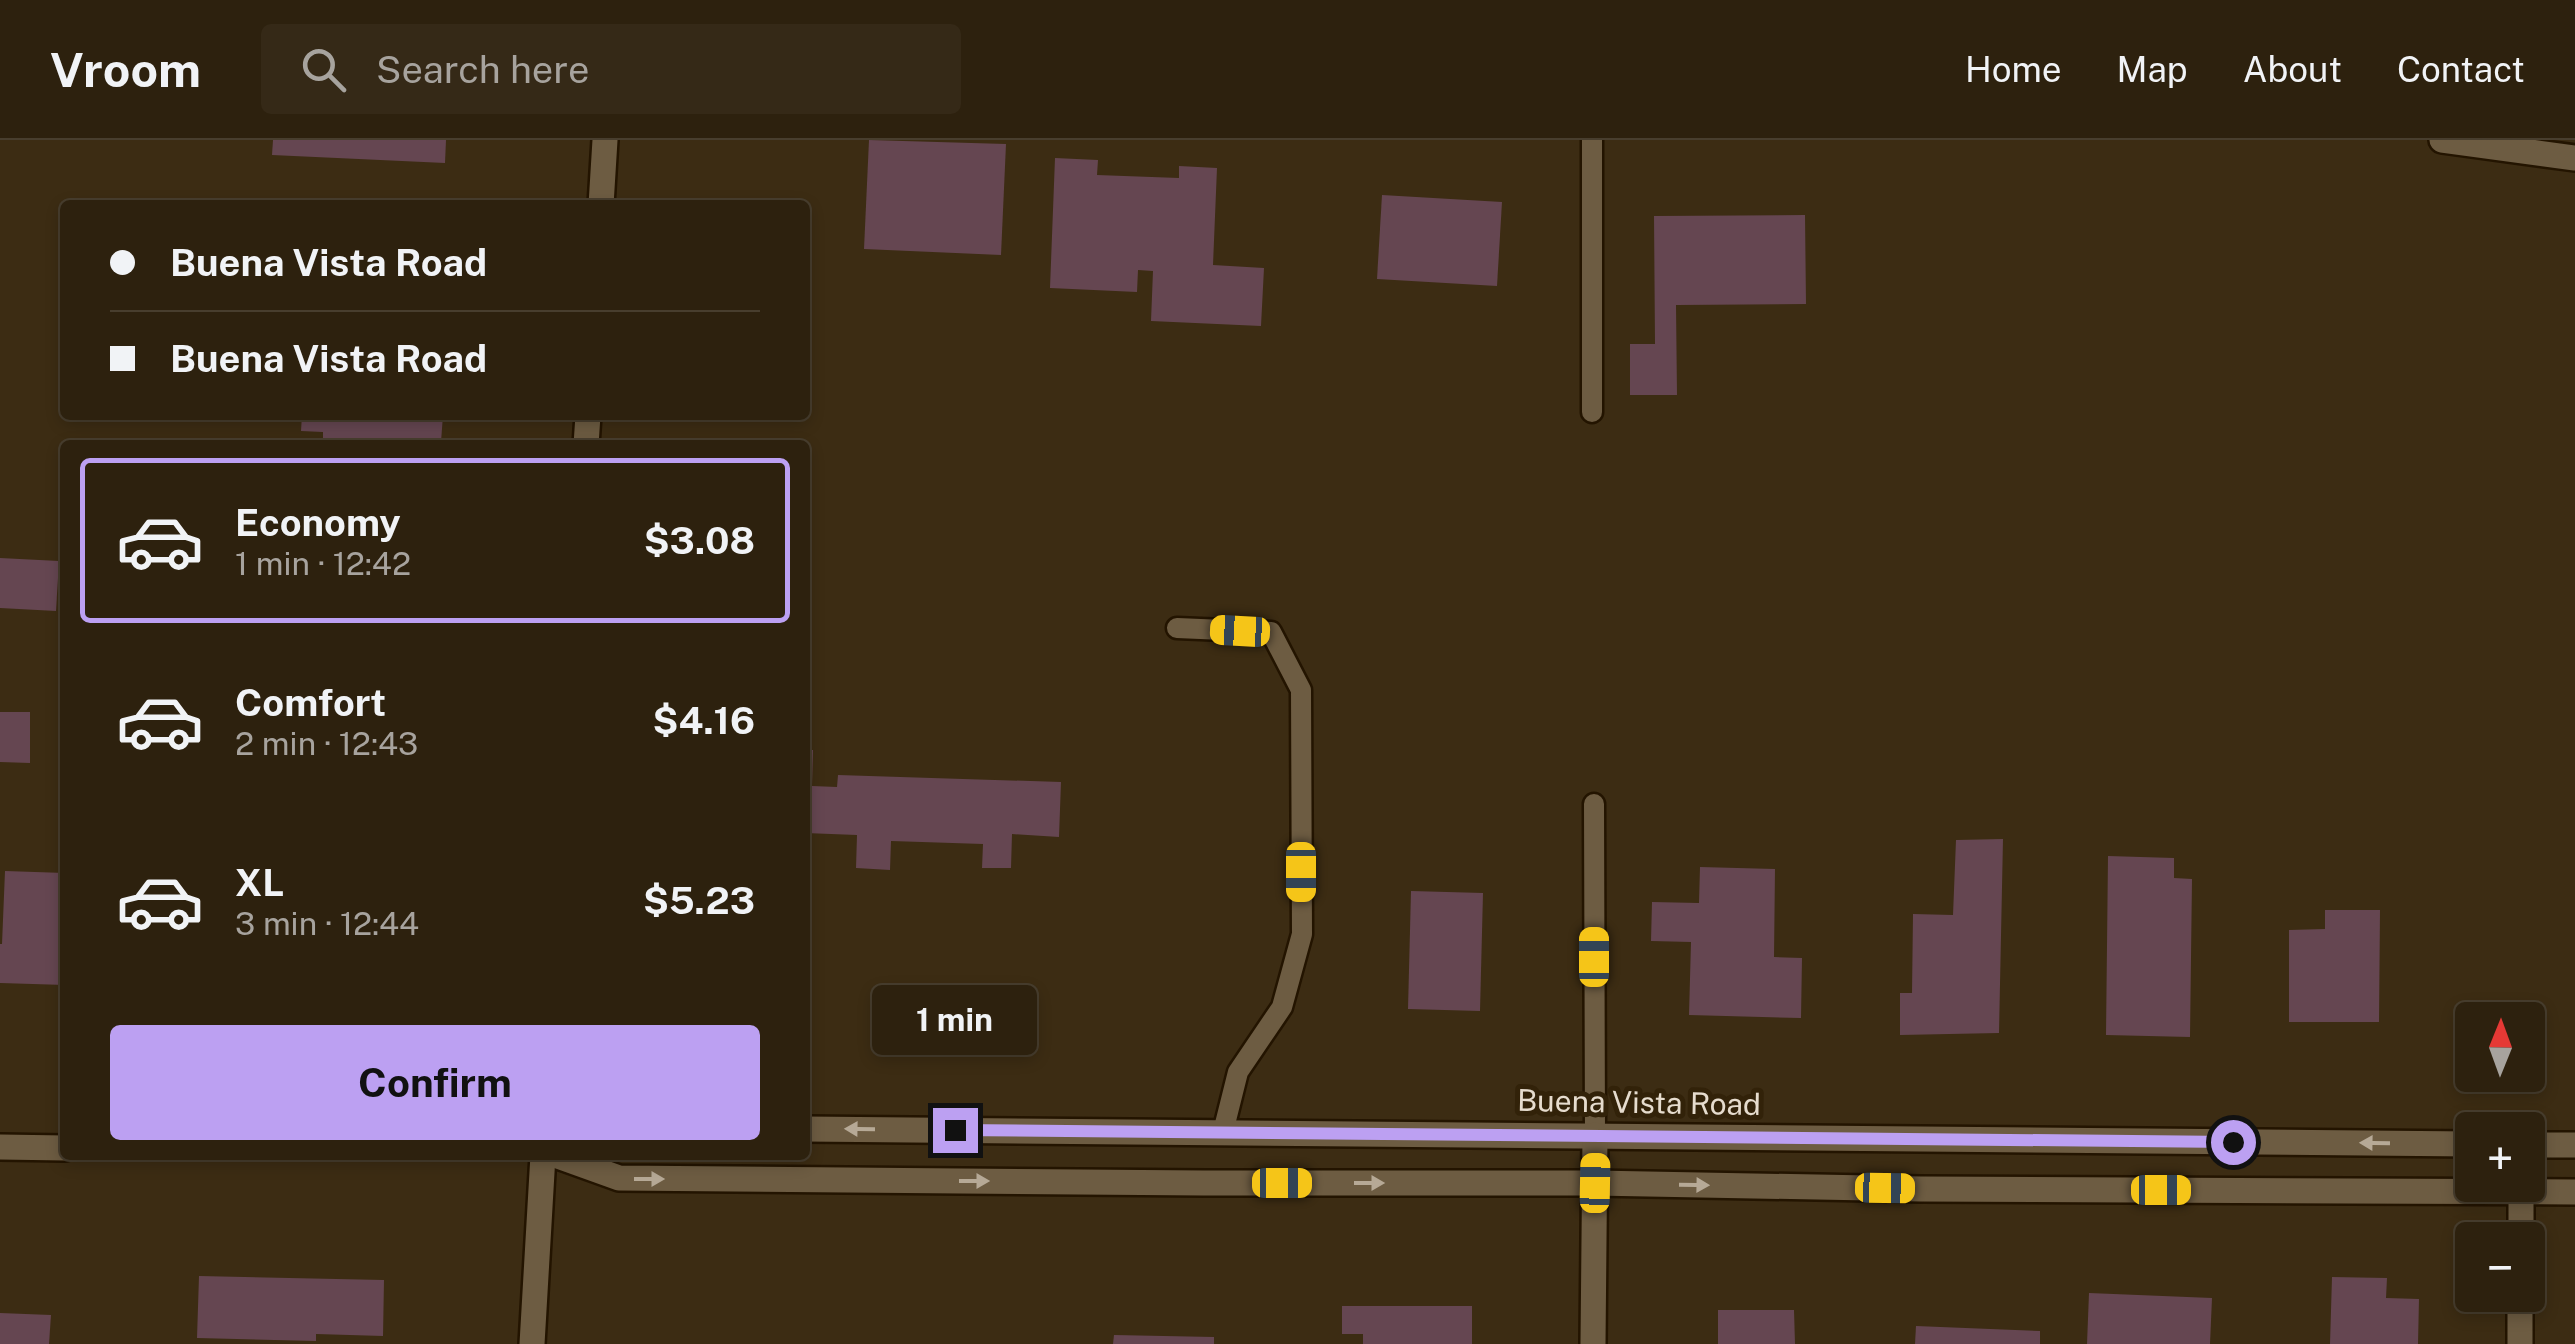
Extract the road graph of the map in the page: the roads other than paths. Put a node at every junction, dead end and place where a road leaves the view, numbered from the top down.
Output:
1 (604, 140) edge
2 (1592, 140) edge
3 (2442, 140) edge
4 (2575, 158) edge
5 (600, 200) edge
6 (1592, 412) dead end
7 (1177, 628) dead end
8 (1594, 804) dead end
9 (810, 1129) edge
10 (1223, 1132) junction
11 (1595, 1135) junction
12 (2455, 1144) edge
13 (2545, 1145) edge
14 (2575, 1145) edge
15 (0, 1147) edge
16 (60, 1148) edge
17 (544, 1160) edge
18 (569, 1160) edge
19 (1595, 1183) junction
20 (2455, 1188) edge
21 (2545, 1190) edge
22 (2575, 1192) edge
23 (2520, 1312) edge
24 (532, 1344) edge
25 (1593, 1344) edge
26 (2520, 1344) edge

1 - 5 street
2 - 6 lane
3 - 4 street
7 - 10 lane
8 - 11 lane
10 -> 9 street, Buena Vista Road
10 - 11 street, Buena Vista Road
12 -> 11 street, Buena Vista Road
11 - 19 street
13 - 14 street
15 - 16 street
17 - 24 street
18 -> 19 street
19 -> 20 street
19 - 25 street
21 - 22 street
23 - 26 street

